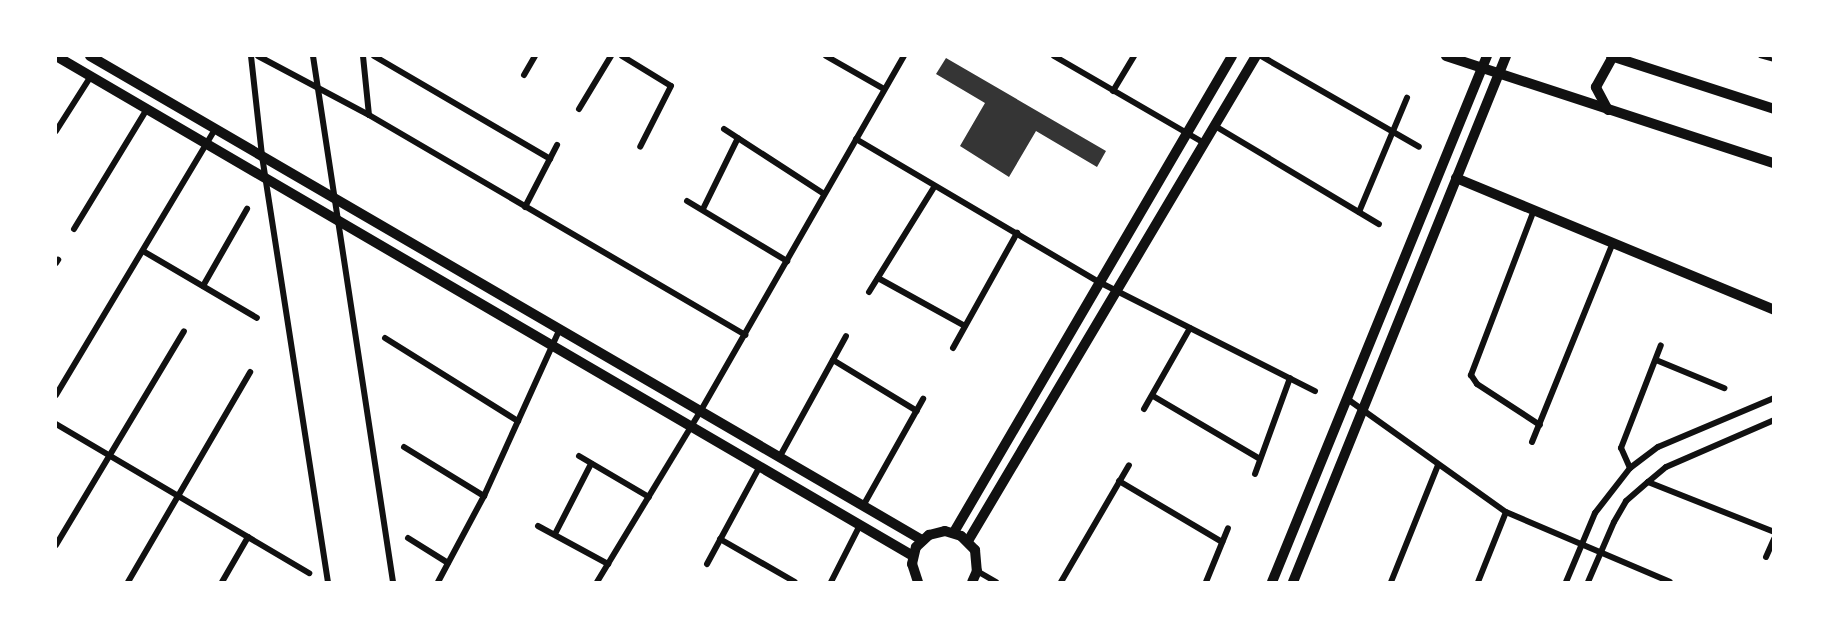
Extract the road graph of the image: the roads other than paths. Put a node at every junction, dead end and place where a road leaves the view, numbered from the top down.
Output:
1 (56, 56) edge
2 (90, 56) edge
3 (251, 56) edge
4 (258, 56) edge
5 (313, 56) edge
6 (363, 56) edge
7 (374, 56) edge
8 (535, 56) edge
9 (610, 56) edge
10 (622, 56) edge
11 (826, 56) edge
12 (904, 56) edge
13 (1054, 56) edge
14 (1134, 56) edge
15 (1232, 56) edge
16 (1256, 56) edge
17 (1261, 56) edge
18 (1446, 56) edge
19 (1487, 56) edge
20 (1506, 56) edge
21 (1612, 56) edge
22 (1760, 56) edge
23 (1773, 60) edge
24 (1484, 68) junction
25 (1500, 74) junction
26 (524, 75) dead end
27 (91, 76) junction
28 (318, 88) junction
29 (884, 89) junction
30 (1113, 91) junction
31 (1407, 98) dead end
32 (147, 109) junction
33 (579, 109) dead end
34 (1608, 110) junction
35 (1773, 110) edge
36 (369, 115) junction
37 (1215, 126) junction
38 (215, 129) junction
39 (724, 129) dead end
40 (1393, 130) junction
41 (56, 131) edge
42 (1185, 132) junction
43 (738, 138) junction
44 (856, 139) junction
45 (1204, 143) junction
46 (207, 144) junction
47 (557, 146) dead end
48 (640, 147) dead end
49 (1419, 147) dead end
50 (262, 156) junction
51 (550, 159) junction
52 (1773, 163) edge
53 (1456, 178) junction
54 (266, 179) junction
55 (934, 187) junction
56 (824, 194) junction
57 (332, 196) junction
58 (687, 201) dead end
59 (525, 207) junction
60 (247, 209) dead end
61 (703, 209) junction
62 (1534, 210) junction
63 (1359, 212) junction
64 (336, 220) junction
65 (1379, 224) dead end
66 (74, 229) dead end
67 (1017, 233) junction
68 (1614, 242) junction
69 (143, 250) junction
70 (787, 261) junction
71 (878, 278) junction
72 (1099, 282) junction
73 (203, 286) junction
74 (869, 292) dead end
75 (1119, 292) junction
76 (1773, 310) edge
77 (257, 318) dead end
78 (964, 326) junction
79 (1190, 328) junction
80 (184, 331) dead end
81 (559, 331) junction
82 (745, 334) junction
83 (846, 336) dead end
84 (385, 338) dead end
85 (1661, 345) dead end
86 (552, 347) junction
87 (952, 348) dead end
88 (833, 360) junction
89 (1656, 360) junction
90 (250, 372) dead end
91 (1290, 378) junction
92 (1724, 388) dead end
93 (1315, 391) dead end
94 (56, 395) edge
95 (1152, 396) junction
96 (1346, 398) junction
97 (1773, 398) edge
98 (923, 399) dead end
99 (1144, 409) dead end
100 (1362, 410) junction
101 (917, 411) junction
102 (700, 412) junction
103 (1773, 420) edge
104 (518, 421) junction
105 (56, 424) edge
106 (1540, 424) junction
107 (690, 428) junction
108 (1532, 442) dead end
109 (404, 447) dead end
110 (108, 456) junction
111 (579, 456) dead end
112 (779, 458) junction
113 (1260, 459) junction
114 (591, 464) junction
115 (1129, 465) dead end
116 (1438, 465) junction
117 (759, 468) junction
118 (1630, 468) junction
119 (1255, 474) dead end
120 (1119, 481) junction
121 (1648, 482) junction
122 (484, 496) junction
123 (649, 497) junction
124 (178, 498) junction
125 (863, 506) junction
126 (1506, 512) junction
127 (860, 525) junction
128 (538, 526) dead end
129 (1228, 528) dead end
130 (954, 532) junction
131 (1773, 532) edge
132 (555, 534) junction
133 (248, 537) junction
134 (408, 538) dead end
135 (720, 539) junction
136 (1773, 539) edge
137 (922, 540) junction
138 (968, 540) junction
139 (1222, 542) junction
140 (56, 545) edge
141 (1581, 547) junction
142 (1600, 554) junction
143 (913, 556) junction
144 (1766, 557) dead end
145 (448, 562) junction
146 (608, 564) junction
147 (707, 564) dead end
148 (977, 571) junction
149 (309, 573) dead end
150 (128, 582) edge
151 (222, 582) edge
152 (328, 582) edge
153 (393, 582) edge
154 (438, 582) edge
155 (597, 582) edge
156 (795, 582) edge
157 (831, 582) edge
158 (918, 582) edge
159 (972, 582) edge
160 (996, 582) edge
161 (1061, 582) edge
162 (1206, 582) edge
163 (1272, 582) edge
164 (1293, 582) edge
165 (1391, 582) edge
166 (1478, 582) edge
167 (1566, 582) edge
168 (1588, 582) edge
169 (1670, 582) edge

1 - 27 street
2 - 38 street
3 - 50 street
4 - 28 street
5 - 28 street
6 - 36 street
7 - 51 street
8 - 26 street
9 - 33 street
10 - 48 street
11 - 29 street
12 - 29 street
13 - 30 street
14 - 30 street
15 - 42 street
16 - 37 street
17 - 40 street
18 - 24 street
19 - 24 street
20 - 25 street
21 - 34 street
21 - 35 street
22 - 23 lane
24 - 25 street
24 - 96 street
25 - 34 street
25 - 53 street
27 - 32 street
27 - 41 street
28 - 36 street
28 - 57 street
29 - 44 street
30 - 42 street
31 - 40 street
32 - 46 street
32 - 66 street
34 - 52 street
36 - 59 street
37 - 45 street
37 - 63 street
38 - 46 street
38 - 50 street
39 - 43 street
40 - 49 street
40 - 63 street
42 - 45 street
42 - 72 street
43 - 56 street
43 - 61 street
44 - 55 street
44 - 56 street
45 - 75 street
46 - 54 street
46 - 69 street
47 - 51 street
50 - 54 street
50 - 57 street
51 - 59 street
53 - 62 street
53 - 100 street
54 - 64 street
54 - 152 street
55 - 67 street
55 - 71 street
56 - 70 street
57 - 64 street
57 - 81 street
58 - 61 street
59 - 82 street
60 - 73 street
61 - 70 street
62 - 68 street
62 - 106 street
63 - 65 street
64 - 86 street
64 - 153 street
67 - 72 street
67 - 78 street
68 - 76 street
68 - 106 street
69 - 73 street
69 - 94 street
70 - 82 street
71 - 74 street
71 - 78 street
72 - 75 street
72 - 130 street
73 - 77 street
75 - 79 street
75 - 138 street
78 - 87 street
79 - 91 street
79 - 95 street
80 - 110 street
81 - 86 street
81 - 102 street
82 - 102 street
83 - 88 street
84 - 104 street
85 - 89 street
86 - 104 street
86 - 107 street
88 - 101 street
88 - 112 street
89 - 92 street
89 - 118 street
90 - 124 street
91 - 93 street
91 - 113 street
95 - 99 street
95 - 113 street
96 - 100 street
96 - 163 street
97 - 118 street
98 - 101 street
100 - 116 street
100 - 164 street
101 - 125 street
102 - 107 street
102 - 112 street
103 - 121 street
104 - 122 street
105 - 110 street
106 - 108 street
107 - 117 street
107 - 123 street
109 - 122 street
110 - 124 street
110 - 140 street
111 - 114 street
112 - 125 street
113 - 119 street
114 - 123 street
114 - 132 street
115 - 120 street
116 - 126 street
116 - 165 street
117 - 127 street
117 - 135 street
118 - 141 street
120 - 139 street
120 - 161 street
121 - 131 street
121 - 142 street
122 - 145 street
123 - 146 street
124 - 133 street
124 - 150 street
125 - 137 street
126 - 141 street
126 - 166 street
127 - 143 street
127 - 157 street
128 - 132 street
129 - 139 street
130 - 137 street
130 - 138 street
132 - 146 street
133 - 149 street
133 - 151 street
134 - 145 street
135 - 147 street
135 - 156 street
136 - 144 street
137 - 143 street
138 - 148 street
139 - 162 street
141 - 142 street
141 - 167 street
142 - 168 street
142 - 169 street
143 - 158 street
145 - 154 street
146 - 155 street
148 - 159 street
148 - 160 street

